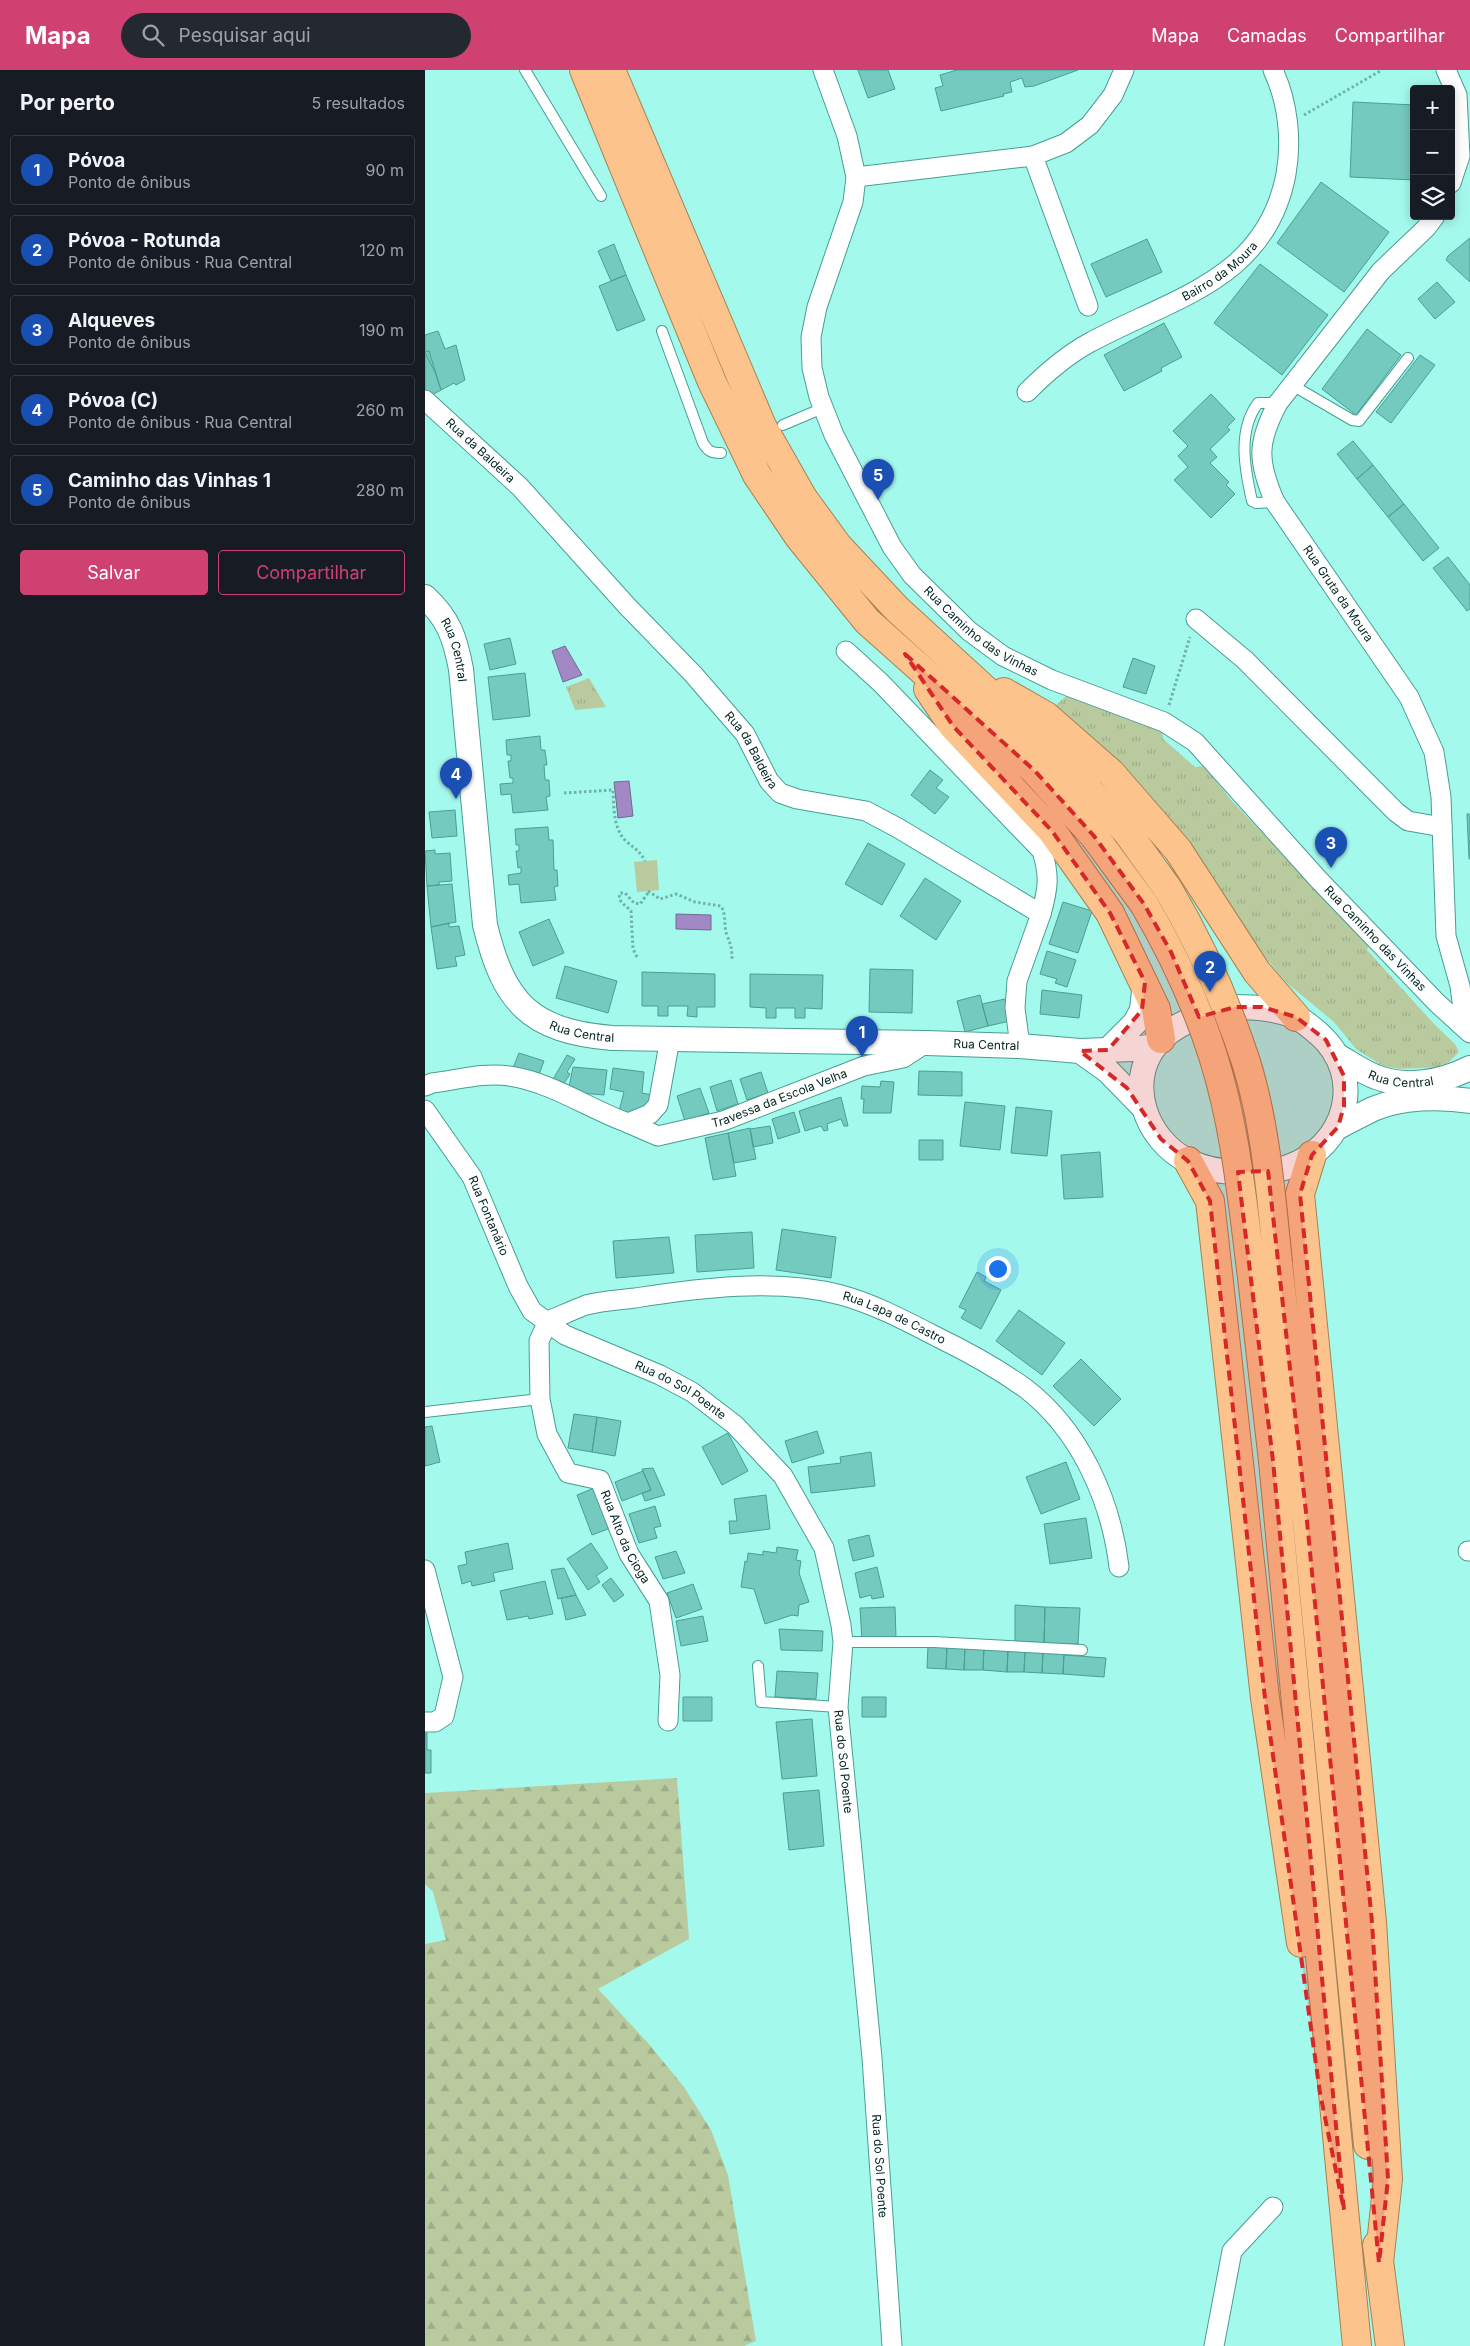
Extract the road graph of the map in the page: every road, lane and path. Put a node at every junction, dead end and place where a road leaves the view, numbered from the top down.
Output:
1 (525, 70) edge
2 (584, 70) edge
3 (611, 70) edge
4 (823, 70) edge
5 (1124, 70) edge
6 (1273, 70) edge
7 (1382, 70) edge
8 (1449, 71) edge
9 (1288, 124) junction
10 (1033, 156) junction
11 (1454, 175) edge
12 (856, 177) junction
13 (601, 196) dead end
14 (1432, 220) edge
15 (1088, 306) dead end
16 (661, 331) dead end
17 (1408, 358) dead end
18 (1292, 385) junction
19 (1027, 392) dead end
20 (425, 400) edge
21 (823, 408) junction
22 (783, 425) dead end
23 (721, 453) dead end
24 (425, 597) edge
25 (1196, 619) joint
26 (847, 651) dead end
27 (905, 654) junction
28 (959, 666) junction
29 (1164, 722) junction
30 (564, 793) dead end
31 (1442, 827) junction
32 (645, 861) dead end
33 (1041, 914) junction
34 (637, 958) dead end
35 (732, 960) dead end
36 (1145, 982) junction
37 (1295, 1017) junction
38 (1465, 1029) edge
39 (670, 1039) junction
40 (1158, 1042) junction
41 (926, 1043) junction
42 (1020, 1046) junction
43 (1109, 1050) junction
44 (1080, 1051) junction
45 (1336, 1055) junction
46 (1470, 1068) edge
47 (425, 1086) edge
48 (1470, 1101) edge
49 (1142, 1106) junction
50 (425, 1110) edge
51 (628, 1123) junction
52 (1337, 1127) junction
53 (1312, 1155) junction
54 (1188, 1161) junction
55 (548, 1321) junction
56 (540, 1400) junction
57 (425, 1412) edge
58 (1119, 1567) dead end
59 (425, 1570) edge
60 (843, 1642) junction
61 (1082, 1650) dead end
62 (758, 1666) dead end
63 (838, 1706) junction
64 (668, 1721) dead end
65 (425, 1722) edge
66 (1273, 2207) dead end
67 (1344, 2210) junction
68 (1379, 2263) junction
69 (892, 2346) edge
70 (1214, 2346) edge
71 (1357, 2346) edge
72 (1390, 2346) edge

1 - 13 lane
2 - 27 highway
3 - 28 highway
4 - 12 street, Rua Caminho das Vinhas
5 - 10 street
6 - 9 street, Bairro da Moura
7 - 9 path
8 - 11 street
9 - 19 street, Bairro da Moura
10 - 12 street
10 - 15 street
12 - 21 street, Rua Caminho das Vinhas
14 - 18 street, Rua Gruta da Moura
16 - 23 lane
17 - 18 lane
18 - 31 street, Rua Gruta da Moura
20 - 33 street, Rua da Baldeira
21 - 22 lane
21 - 29 street, Rua Caminho das Vinhas
24 - 39 street, Rua Central
25 - 29 path
25 - 31 street
26 - 33 street
27 - 36 highway
27 - 67 highway, bridge
28 - 37 highway
28 - 68 highway, bridge
29 - 38 street, Rua Caminho das Vinhas
30 - 32 path
31 - 38 street, Rua Gruta da Moura
33 - 42 street
34 - 35 path
36 - 40 highway
36 - 43 street
37 - 40 street
37 - 45 street
39 - 41 street, Rua Central
39 - 51 street
40 - 43 street, Rua Central
40 - 49 street
41 - 42 street, Rua Central
41 - 51 street, Travessa da Escola Velha
42 - 44 street, Rua Central
43 - 44 street, Rua Central
44 - 49 street
45 - 46 street, Rua Central
45 - 52 street
47 - 51 street, Travessa da Escola Velha
48 - 52 street, Rua Central
49 - 54 street
50 - 55 street, Rua Fontanário
52 - 53 street
53 - 54 street
53 - 68 highway
54 - 67 highway
55 - 56 street, Rua Alto da Cioga
55 - 58 street, Rua Lapa de Castro
55 - 60 street, Rua do Sol Poente
56 - 57 lane
56 - 64 street, Rua Alto da Cioga
59 - 65 street
60 - 61 lane
60 - 63 street, Rua do Sol Poente
62 - 63 lane
63 - 69 street, Rua do Sol Poente
66 - 70 street
67 - 71 highway
68 - 72 highway

